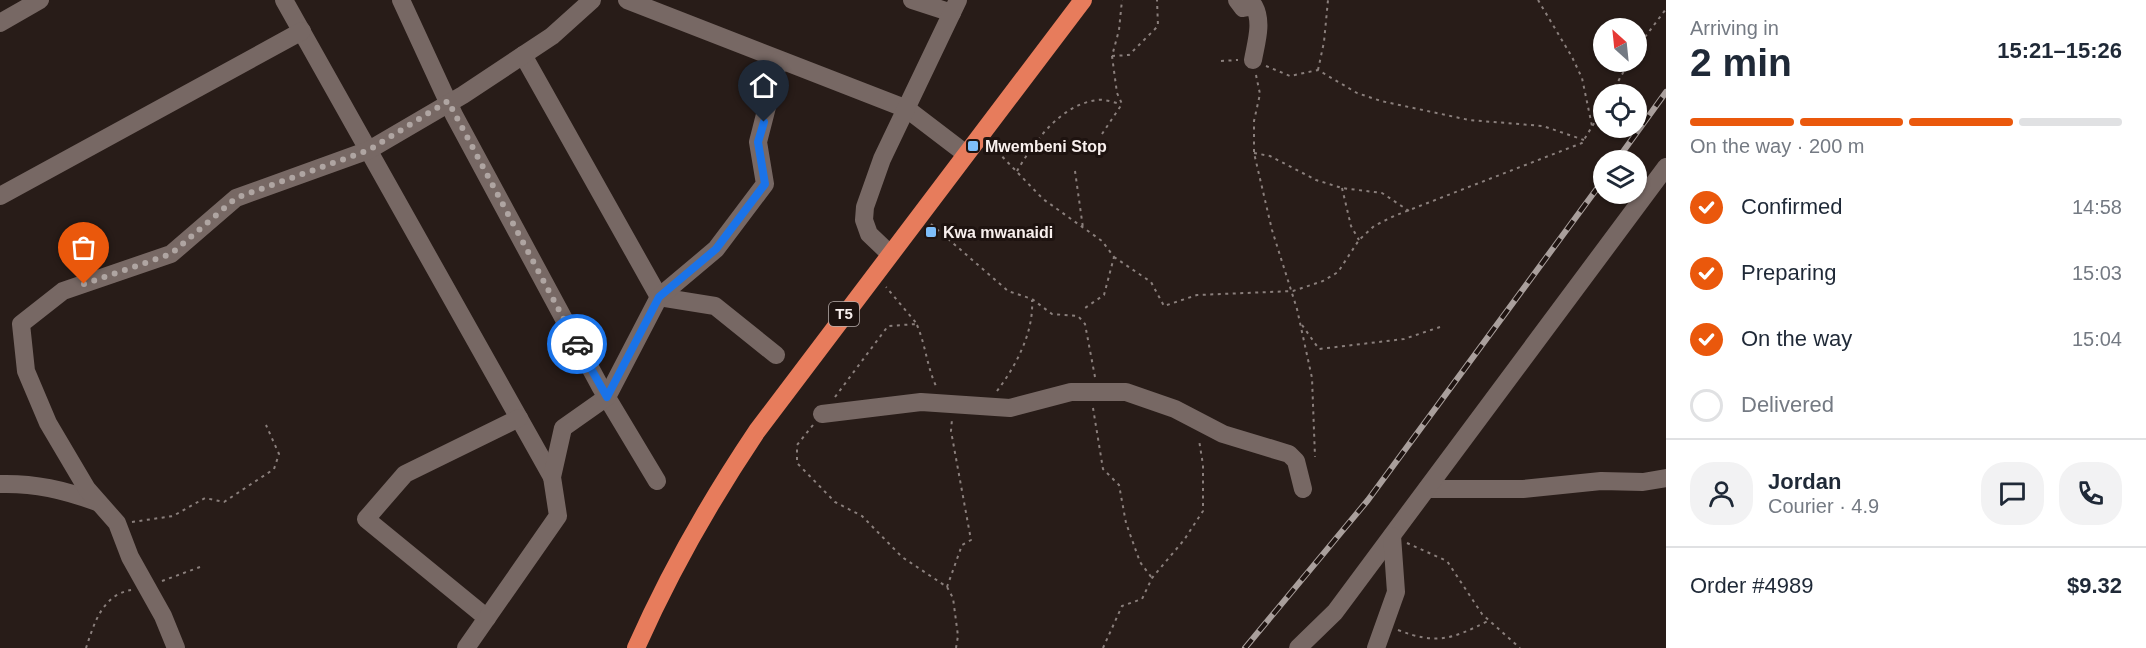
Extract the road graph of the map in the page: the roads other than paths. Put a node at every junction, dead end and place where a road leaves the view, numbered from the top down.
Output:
1 (40, 0) edge
2 (284, 0) edge
3 (401, 0) edge
4 (592, 0) edge
5 (627, 0) edge
6 (912, 0) edge
7 (1083, 0) edge
8 (1238, 0) edge
9 (955, 7) edge
10 (0, 23) edge
11 (302, 31) junction
12 (523, 55) junction
13 (779, 60) junction
14 (1253, 60) road end
15 (448, 101) junction
16 (907, 109) junction
17 (369, 150) junction
18 (966, 154) junction
19 (1666, 167) edge
20 (0, 196) edge
21 (890, 254) junction
22 (659, 297) junction
23 (776, 355) dead end
24 (607, 397) junction
25 (822, 414) road end
26 (519, 418) junction
27 (552, 477) junction
28 (1666, 478) edge
29 (657, 482) dead end
30 (2, 488) edge
31 (1303, 489) dead end
32 (1427, 489) junction
33 (104, 505) junction
34 (1392, 536) junction
35 (487, 618) junction
36 (176, 648) edge
37 (466, 648) edge
38 (636, 648) edge
39 (1298, 648) edge
40 (1377, 648) edge

1 - 10 street
2 - 11 street
3 - 15 street
4 - 12 street
5 - 13 street
6 - 9 street
7 - 18 highway, T5
8 - 14 street
9 - 16 street
11 - 17 street
11 - 20 street
12 - 15 street
12 - 22 street
13 - 16 street
13 - 22 street
15 - 17 street
15 - 24 street
16 - 18 street
16 - 21 street
17 - 26 street
17 - 33 street
18 - 21 highway, T5
19 - 32 street
21 - 38 highway, T5
22 - 23 street
22 - 24 street
24 - 27 street
24 - 29 street
25 - 31 street
26 - 27 street
26 - 35 street
27 - 35 street
28 - 32 street
30 - 33 street
32 - 34 street
33 - 36 street
34 - 39 street
34 - 40 street
35 - 37 street

